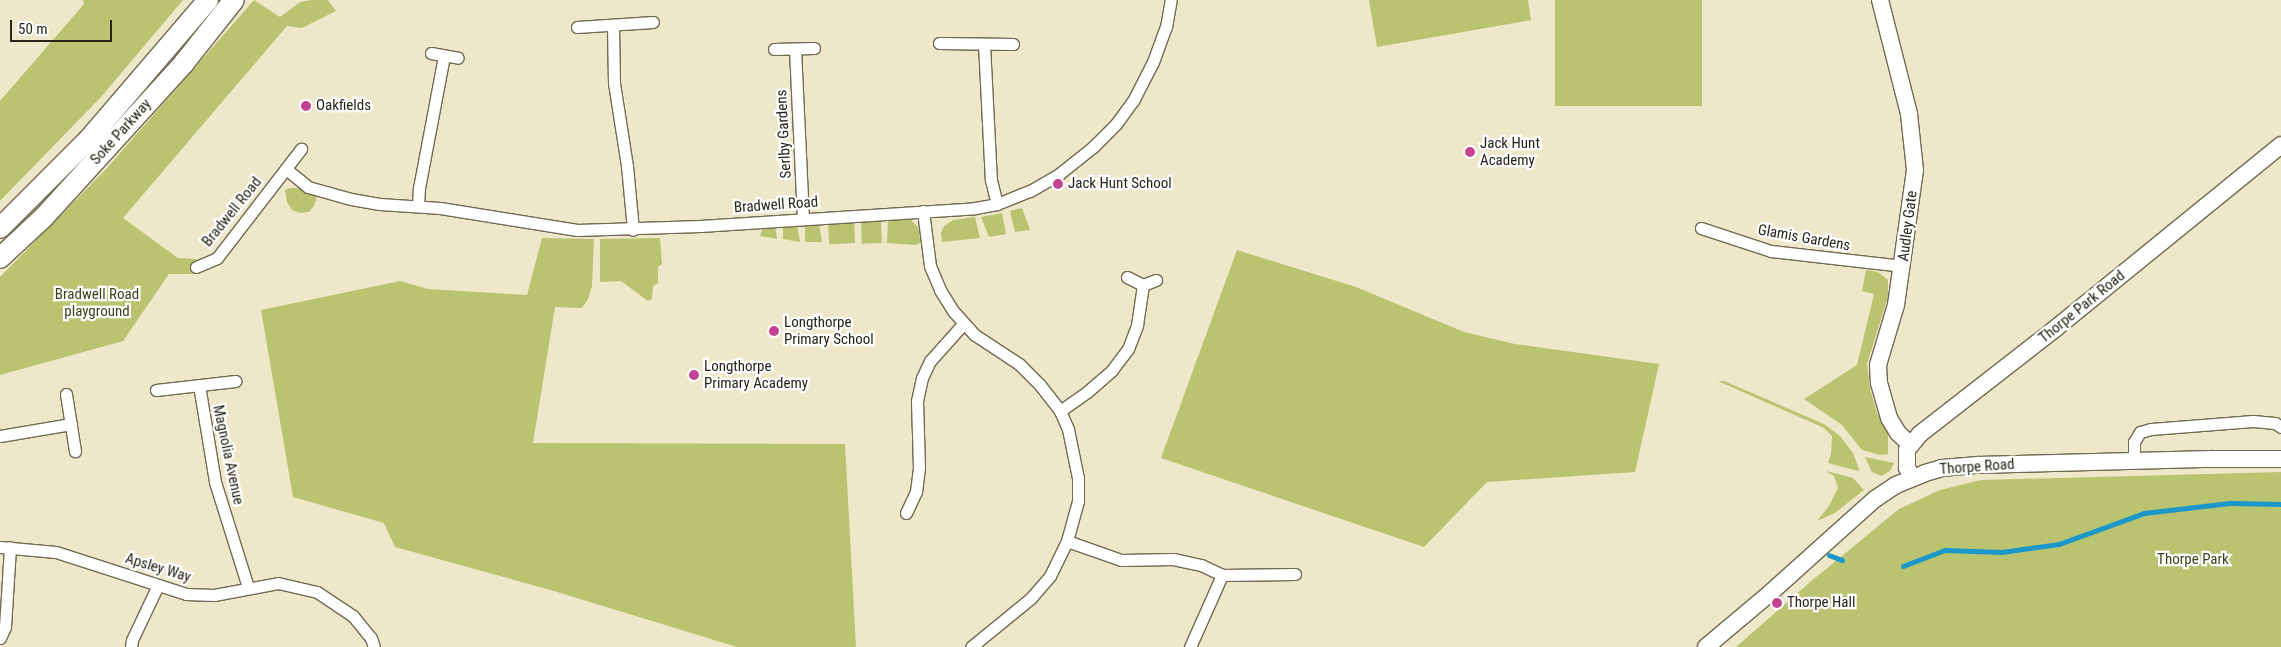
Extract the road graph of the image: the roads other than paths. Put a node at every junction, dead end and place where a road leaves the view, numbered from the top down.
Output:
1 (208, 0) edge
2 (234, 0) edge
3 (1171, 0) edge
4 (1880, 0) edge
5 (653, 22) dead end
6 (613, 25) junction
7 (577, 27) dead end
8 (938, 43) dead end
9 (984, 44) junction
10 (1013, 44) dead end
11 (814, 48) dead end
12 (774, 49) dead end
13 (795, 49) junction
14 (431, 53) dead end
15 (444, 56) junction
16 (458, 58) dead end
17 (2281, 145) edge
18 (301, 149) dead end
19 (286, 169) junction
20 (997, 204) junction
21 (418, 206) junction
22 (923, 211) junction
23 (803, 218) junction
24 (0, 228) edge
25 (1701, 228) dead end
26 (633, 230) junction
27 (0, 258) edge
28 (1903, 266) junction
29 (196, 267) dead end
30 (1127, 277) dead end
31 (1156, 280) dead end
32 (1142, 285) junction
33 (964, 323) junction
34 (235, 381) dead end
35 (199, 385) junction
36 (156, 390) dead end
37 (66, 394) dead end
38 (1060, 411) junction
39 (71, 424) junction
40 (2281, 427) edge
41 (0, 436) edge
42 (1910, 444) junction
43 (75, 451) dead end
44 (2281, 459) edge
45 (2134, 461) junction
46 (1913, 478) junction
47 (906, 513) dead end
48 (1067, 541) junction
49 (5, 547) edge
50 (1295, 574) dead end
51 (1222, 575) junction
52 (158, 585) junction
53 (248, 587) junction
54 (0, 638) edge
55 (977, 645) edge
56 (131, 647) edge
57 (374, 647) edge
58 (1190, 647) edge
59 (1706, 647) edge

1 - 24 highway, Soke Parkway
2 - 27 highway, Soke Parkway
3 - 20 street, Bradwell Road
4 - 28 street, Audley Gate
5 - 6 street
6 - 7 street
6 - 26 street
8 - 9 street
9 - 10 street
9 - 20 street
11 - 13 street
12 - 13 street
13 - 23 street, Serlby Gardens
14 - 15 street
15 - 16 street
15 - 21 street
17 - 42 street, Thorpe Park Road
18 - 19 street, Bradwell Road
19 - 21 street, Bradwell Road
19 - 29 street, Bradwell Road
20 - 22 street, Bradwell Road
21 - 26 street, Bradwell Road
22 - 23 street, Bradwell Road
22 - 33 street
23 - 26 street, Bradwell Road
25 - 28 street, Glamis Gardens
28 - 42 street, Audley Gate
30 - 32 street
31 - 32 street
32 - 38 street
33 - 38 street
33 - 47 street
34 - 35 street, Magnolia Avenue
35 - 36 street, Magnolia Avenue
35 - 53 street, Magnolia Avenue
37 - 39 street
38 - 48 street
39 - 41 street
39 - 43 street
40 - 45 street
42 - 46 street
44 - 45 street, Thorpe Road
45 - 46 street, Thorpe Road
46 - 59 street, Thorpe Road
48 - 51 street
48 - 55 street
49 - 52 street, Apsley Way
49 - 54 street
50 - 51 street
51 - 58 street
52 - 53 street, Apsley Way
52 - 56 street
53 - 57 street, Apsley Way

